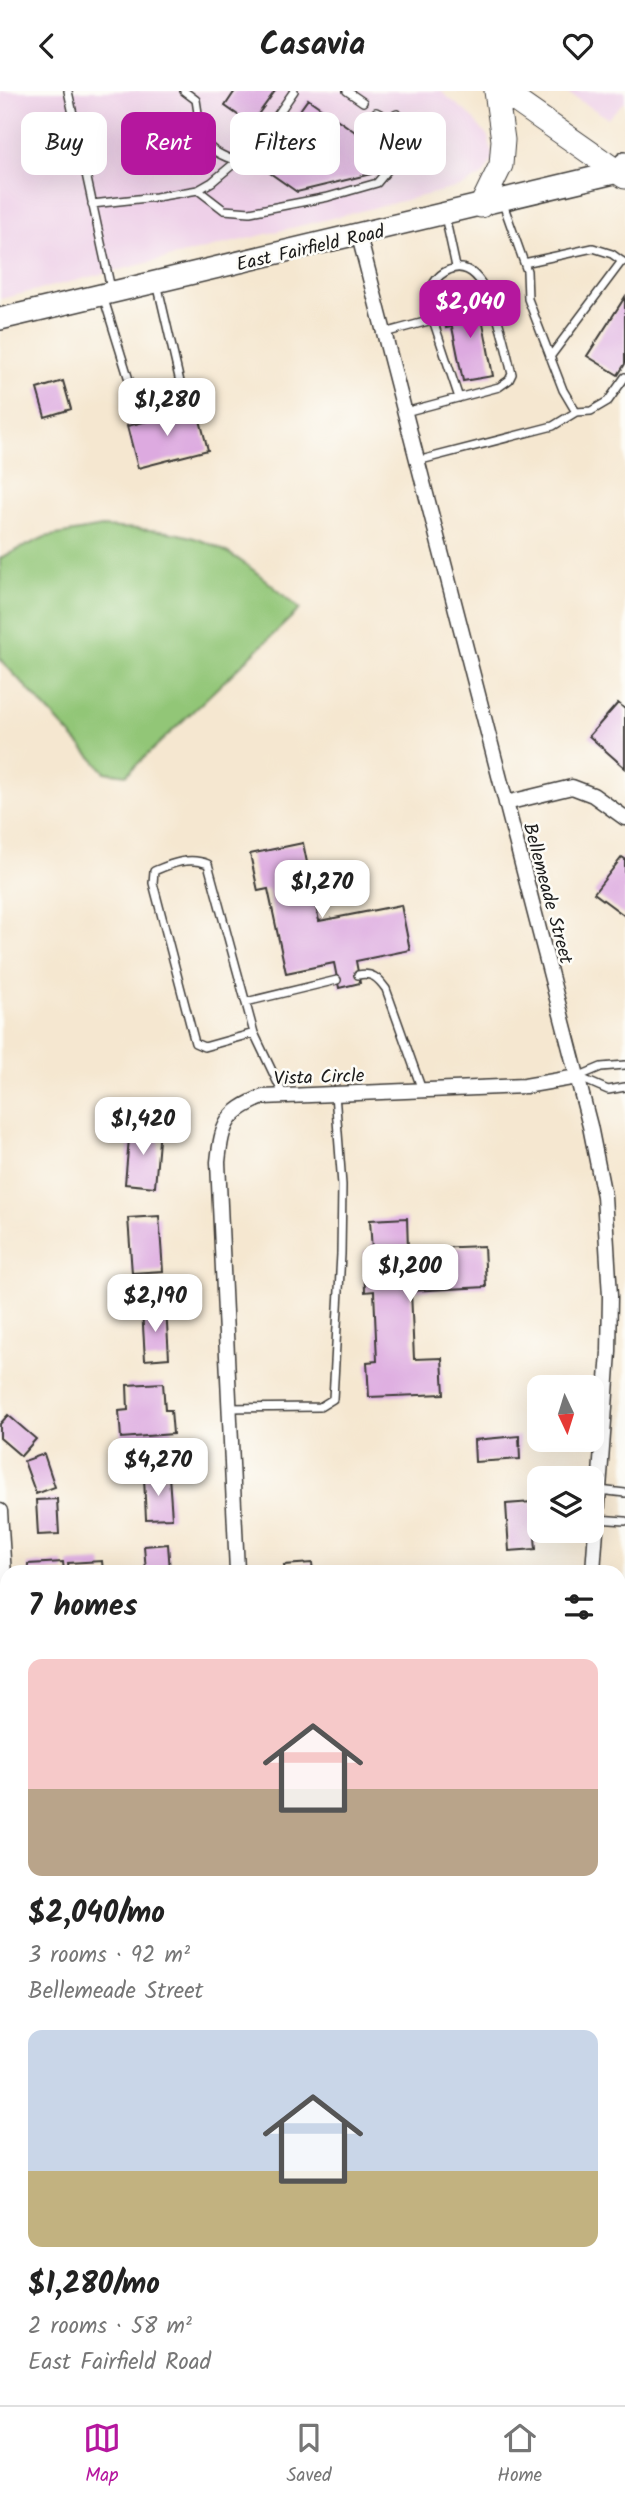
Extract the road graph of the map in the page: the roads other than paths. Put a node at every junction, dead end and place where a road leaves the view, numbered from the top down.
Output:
1 (68, 91) edge
2 (184, 91) edge
3 (294, 91) edge
4 (347, 91) edge
5 (496, 91) edge
6 (502, 91) edge
7 (363, 102) dead end
8 (280, 112) edge
9 (230, 159) edge
10 (230, 167) edge
11 (623, 171) edge
12 (384, 175) edge
13 (198, 190) junction
14 (491, 203) junction
15 (92, 204) junction
16 (444, 215) junction
17 (359, 236) junction
18 (624, 262) edge
19 (524, 263) junction
20 (456, 267) junction
21 (156, 283) junction
22 (107, 294) junction
23 (0, 319) edge
24 (432, 320) junction
25 (384, 333) junction
26 (550, 356) junction
27 (625, 377) edge
28 (458, 398) junction
29 (405, 412) junction
30 (576, 412) junction
31 (417, 461) junction
32 (506, 803) junction
33 (625, 818) edge
34 (358, 975) dead end
35 (338, 980) dead end
36 (246, 1002) junction
37 (254, 1033) junction
38 (625, 1065) edge
39 (578, 1077) junction
40 (625, 1087) edge
41 (422, 1091) junction
42 (335, 1094) junction
43 (285, 1096) junction
44 (230, 1408) junction
45 (601, 1466) edge
46 (604, 1491) edge
47 (625, 1493) edge
48 (0, 1511) edge
49 (604, 1519) edge
50 (625, 1521) edge
51 (595, 1543) edge
52 (3, 1565) edge
53 (237, 1565) edge
54 (593, 1565) edge

1 - 15 lane
2 - 9 lane
3 - 8 lane
4 - 7 lane
5 - 14 main road
6 - 11 main road
10 - 13 lane
11 - 14 main road, East Fairfield Road
12 - 13 lane
13 - 15 lane
14 - 16 main road, East Fairfield Road
14 - 19 lane
15 - 22 lane
16 - 17 main road, East Fairfield Road
16 - 20 lane
17 - 21 main road, East Fairfield Road
17 - 25 street, Bellemeade Street
18 - 19 lane
18 - 26 lane
19 - 26 lane
20 - 24 lane
20 - 28 lane
21 - 22 main road, East Fairfield Road
21 - 22 lane
22 - 23 main road, East Fairfield Road
24 - 25 lane
24 - 28 lane
25 - 29 street, Bellemeade Street
26 - 30 lane
27 - 30 lane
28 - 29 lane
29 - 31 street, Bellemeade Street
30 - 31 lane
31 - 32 street, Bellemeade Street
32 - 33 street
32 - 39 street, Bellemeade Street
34 - 41 lane
35 - 36 lane
36 - 37 lane
36 - 37 lane
37 - 43 lane
38 - 39 lane
39 - 40 lane
39 - 41 street, Vista Circle
39 - 45 street, Bellemeade Street
41 - 42 street, Vista Circle
42 - 43 street, Vista Circle
42 - 44 lane
43 - 44 street, Vista Circle
44 - 53 street, Vista Circle
46 - 47 lane
48 - 52 street
49 - 50 lane
51 - 54 street, Bellemeade Street

